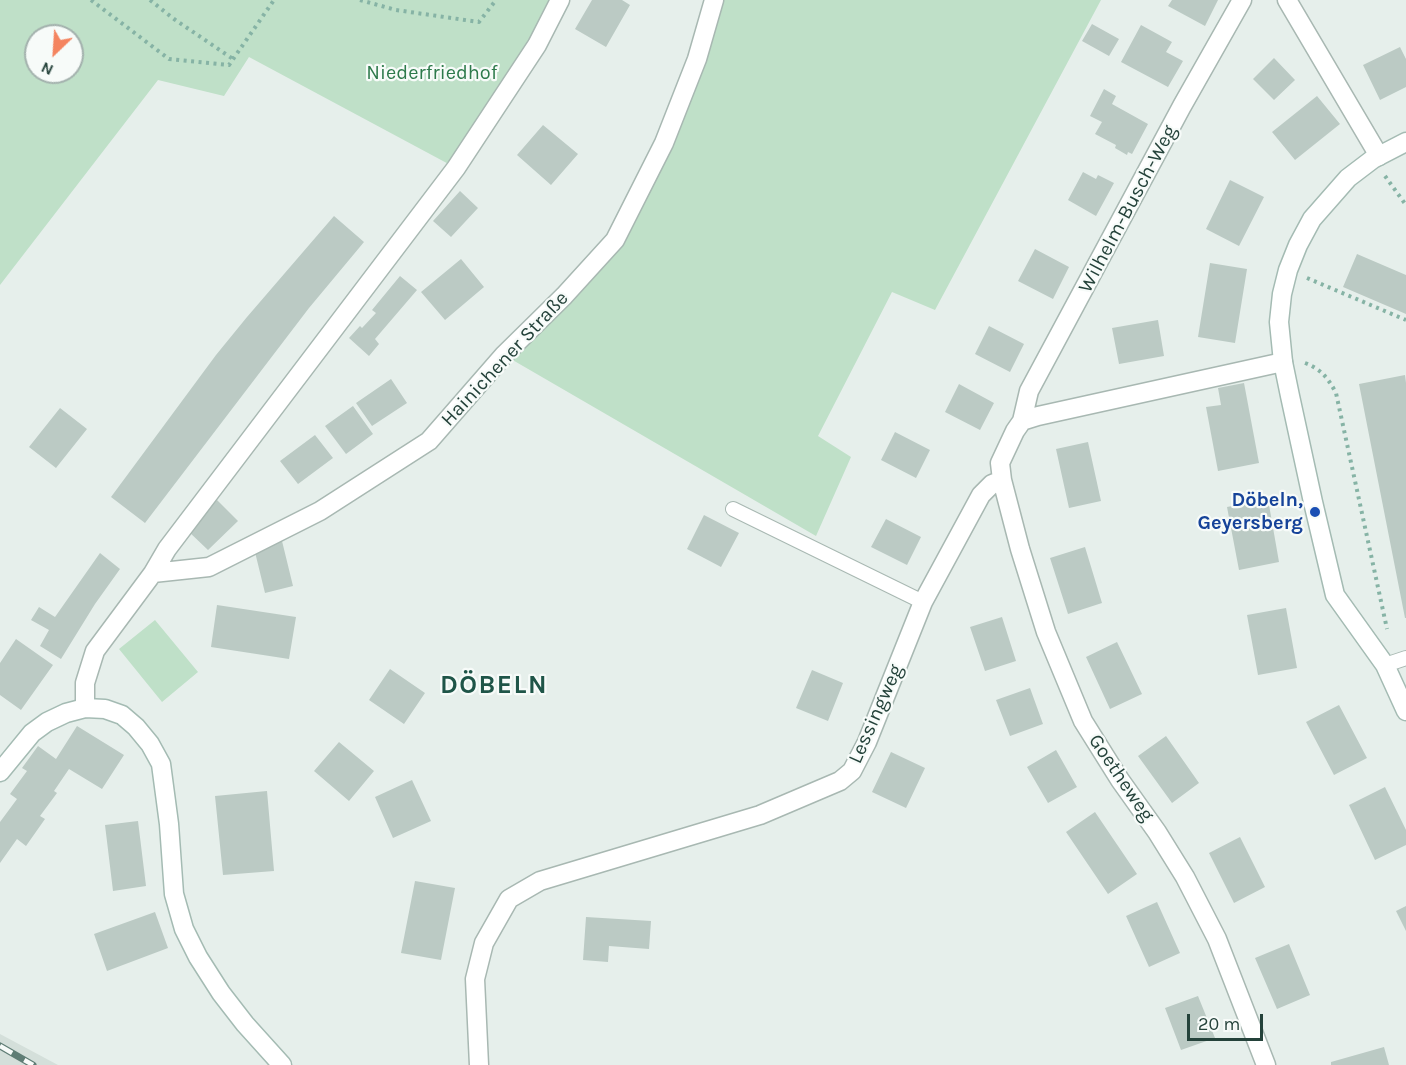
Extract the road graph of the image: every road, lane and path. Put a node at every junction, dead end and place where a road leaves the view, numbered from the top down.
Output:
1 (91, 0) edge
2 (150, 0) edge
3 (274, 0) edge
4 (360, 0) edge
5 (496, 0) edge
6 (560, 0) edge
7 (714, 0) edge
8 (1242, 0) edge
9 (1287, 0) edge
10 (233, 59) junction
11 (1406, 142) edge
12 (1376, 158) junction
13 (1406, 205) edge
14 (1288, 270) junction
15 (1406, 320) edge
16 (1283, 362) junction
17 (1022, 422) junction
18 (1002, 480) junction
19 (733, 509) dead end
20 (153, 573) junction
21 (923, 602) junction
22 (1395, 662) edge
23 (85, 708) junction
24 (1406, 711) edge
25 (0, 772) edge
26 (282, 1065) edge
27 (479, 1065) edge
28 (1266, 1065) edge

1 - 10 path
2 - 10 path
3 - 10 path
4 - 5 path
6 - 20 street
7 - 20 street, Hainichener Straße
8 - 17 street, Wilhelm-Busch-Weg
9 - 12 street
11 - 12 street
12 - 13 path
12 - 14 street
14 - 15 path
14 - 16 street
16 - 17 street
16 - 22 street
16 - 22 path
17 - 18 street
18 - 21 street, Lessingweg
18 - 28 street, Goetheweg
19 - 21 lane
20 - 23 street
21 - 27 street, Lessingweg
22 - 24 street
23 - 25 street
23 - 26 street

